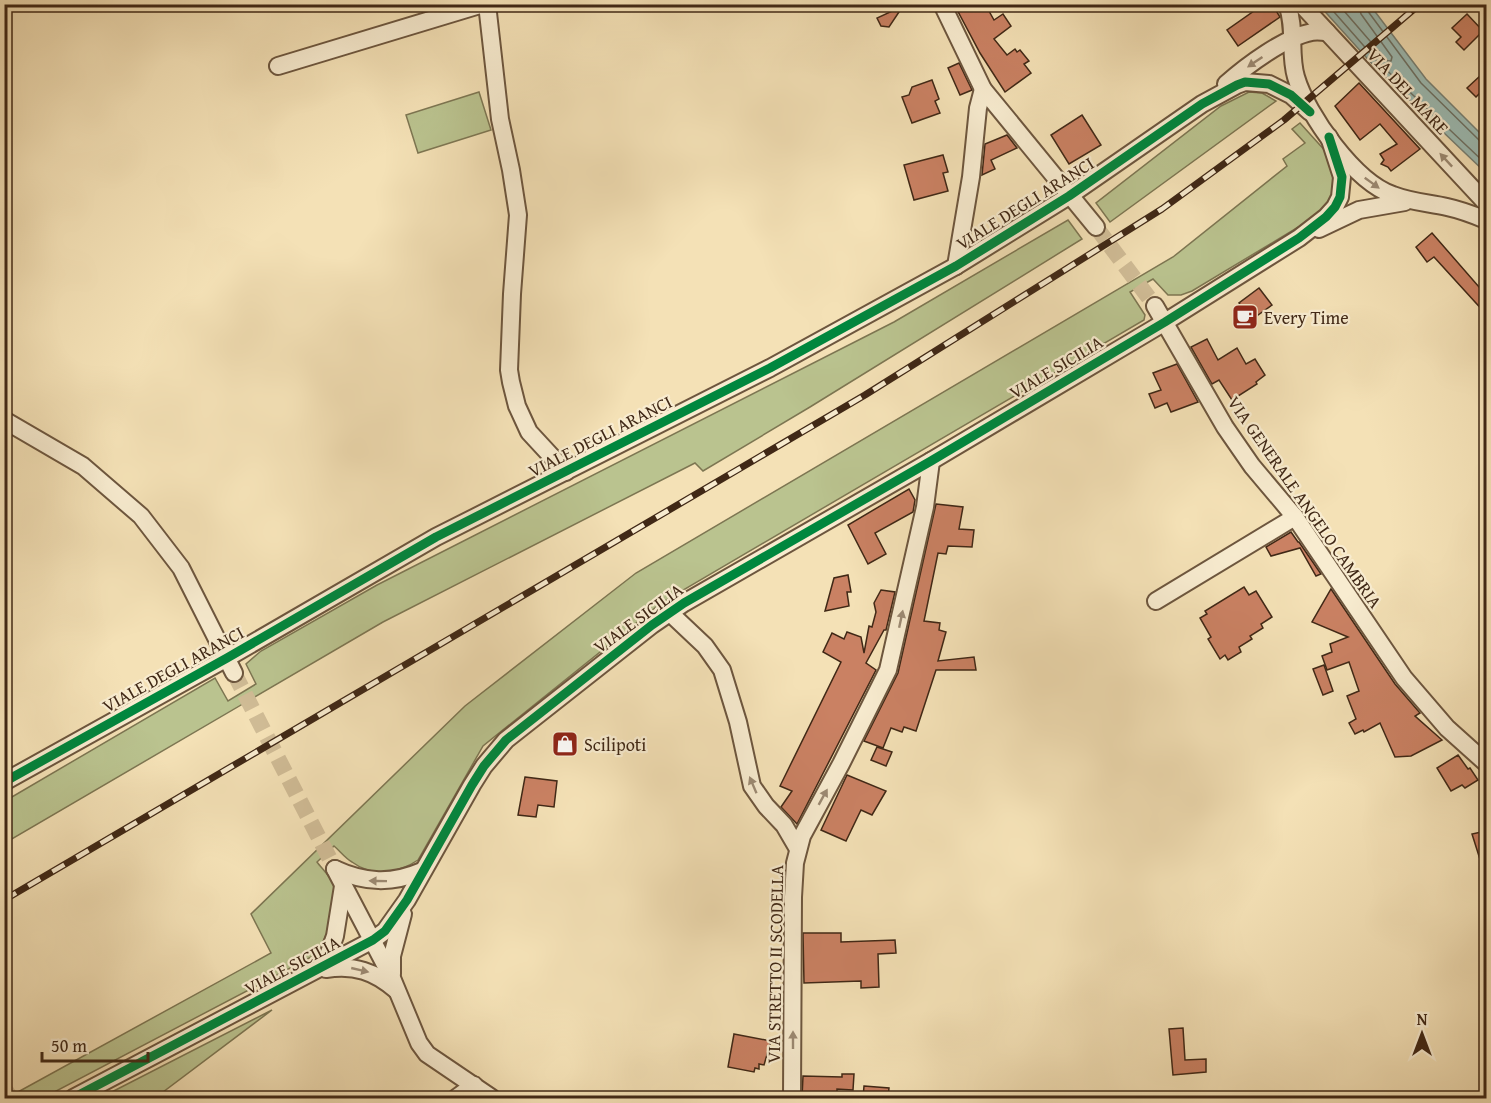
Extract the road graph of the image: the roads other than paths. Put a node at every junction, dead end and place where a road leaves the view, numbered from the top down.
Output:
1 (485, 4) edge
2 (942, 4) edge
3 (1287, 4) edge
4 (1301, 4) edge
5 (1327, 32) junction
6 (1292, 40) junction
7 (278, 66) dead end
8 (983, 89) junction
9 (1202, 104) junction
10 (1310, 112) junction
11 (1329, 137) junction
12 (1466, 181) junction
13 (1070, 196) junction
14 (1412, 201) junction
15 (1486, 203) edge
16 (1486, 220) edge
17 (1096, 228) tunnel mouth
18 (1299, 238) junction
19 (956, 266) junction
20 (1155, 306) tunnel mouth
21 (1165, 322) junction
22 (4, 420) edge
23 (932, 461) junction
24 (566, 472) junction
25 (1295, 517) junction
26 (1156, 601) dead end
27 (669, 612) junction
28 (230, 666) junction
29 (1486, 763) edge
30 (4, 782) edge
31 (798, 849) junction
32 (422, 871) junction
33 (343, 886) junction
34 (407, 900) junction
35 (374, 940) junction
36 (320, 969) junction
37 (395, 984) junction
38 (474, 1085) junction
39 (73, 1098) edge
40 (456, 1098) edge
41 (492, 1098) edge
42 (792, 1098) edge

1 - 7 street
1 - 24 street
2 - 8 street
3 - 6 street
4 - 5 street, VIA DEL MARE
5 - 6 street
12 -> 5 street, VIA DEL MARE
6 -> 9 street
6 - 10 street
8 - 13 street
8 - 19 street
9 - 10 street
9 - 13 street, VIALE DEGLI ARANCI
10 - 11 street
11 -> 14 street
11 - 18 street
12 - 14 street
12 - 15 street, VIA DEL MARE
13 - 17 street
13 - 19 street, VIALE DEGLI ARANCI
14 - 16 street
14 - 18 street
18 - 21 street, VIALE SICILIA
19 - 24 street, VIALE DEGLI ARANCI
20 - 21 street, VIA GENERALE ANGELO CAMBRIA
21 - 23 street, VIALE SICILIA
21 - 25 street, VIA GENERALE ANGELO CAMBRIA
22 - 28 street
23 - 27 street, VIALE SICILIA
31 -> 23 street, VIA STRETTO II SCODELLA
24 - 28 street, VIALE DEGLI ARANCI
25 - 26 street
25 - 29 street, VIA GENERALE ANGELO CAMBRIA
31 -> 27 street
27 - 32 street, VIALE SICILIA
28 - 30 street, VIALE DEGLI ARANCI
42 -> 31 street, VIA STRETTO II SCODELLA
32 -> 33 street
32 - 34 street, VIALE SICILIA
33 - 35 street
33 - 36 street
34 - 35 street, VIALE SICILIA
34 - 37 street
35 - 36 street, VIALE SICILIA
35 - 37 street
36 -> 37 street
36 - 39 street, VIALE SICILIA
37 - 38 street
38 - 40 street
38 - 41 street

